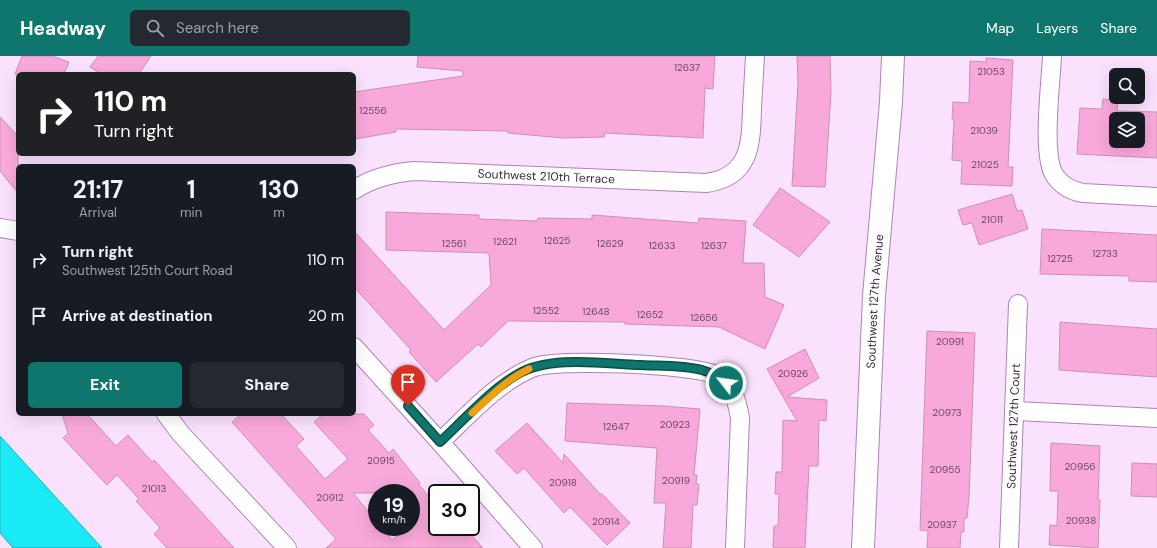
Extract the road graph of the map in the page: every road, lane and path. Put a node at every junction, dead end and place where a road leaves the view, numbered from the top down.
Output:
1 (755, 56) edge
2 (893, 56) edge
3 (1052, 56) edge
4 (356, 189) edge
5 (1157, 197) edge
6 (0, 228) edge
7 (16, 231) edge
8 (1018, 304) dead end
9 (356, 349) edge
10 (1015, 411) junction
11 (168, 416) edge
12 (1157, 418) edge
13 (440, 442) junction
14 (287, 548) edge
15 (533, 548) edge
16 (735, 548) edge
17 (863, 548) edge
18 (1009, 548) edge

1 - 4 street, Southwest 210th Terrace
2 - 17 street, Southwest 127th Avenue
3 - 5 street
6 - 7 street
8 - 10 street, Southwest 127th Court
9 - 13 street
10 - 12 street
10 - 18 street, Southwest 127th Court
11 - 14 street
13 - 15 street
13 - 16 street

